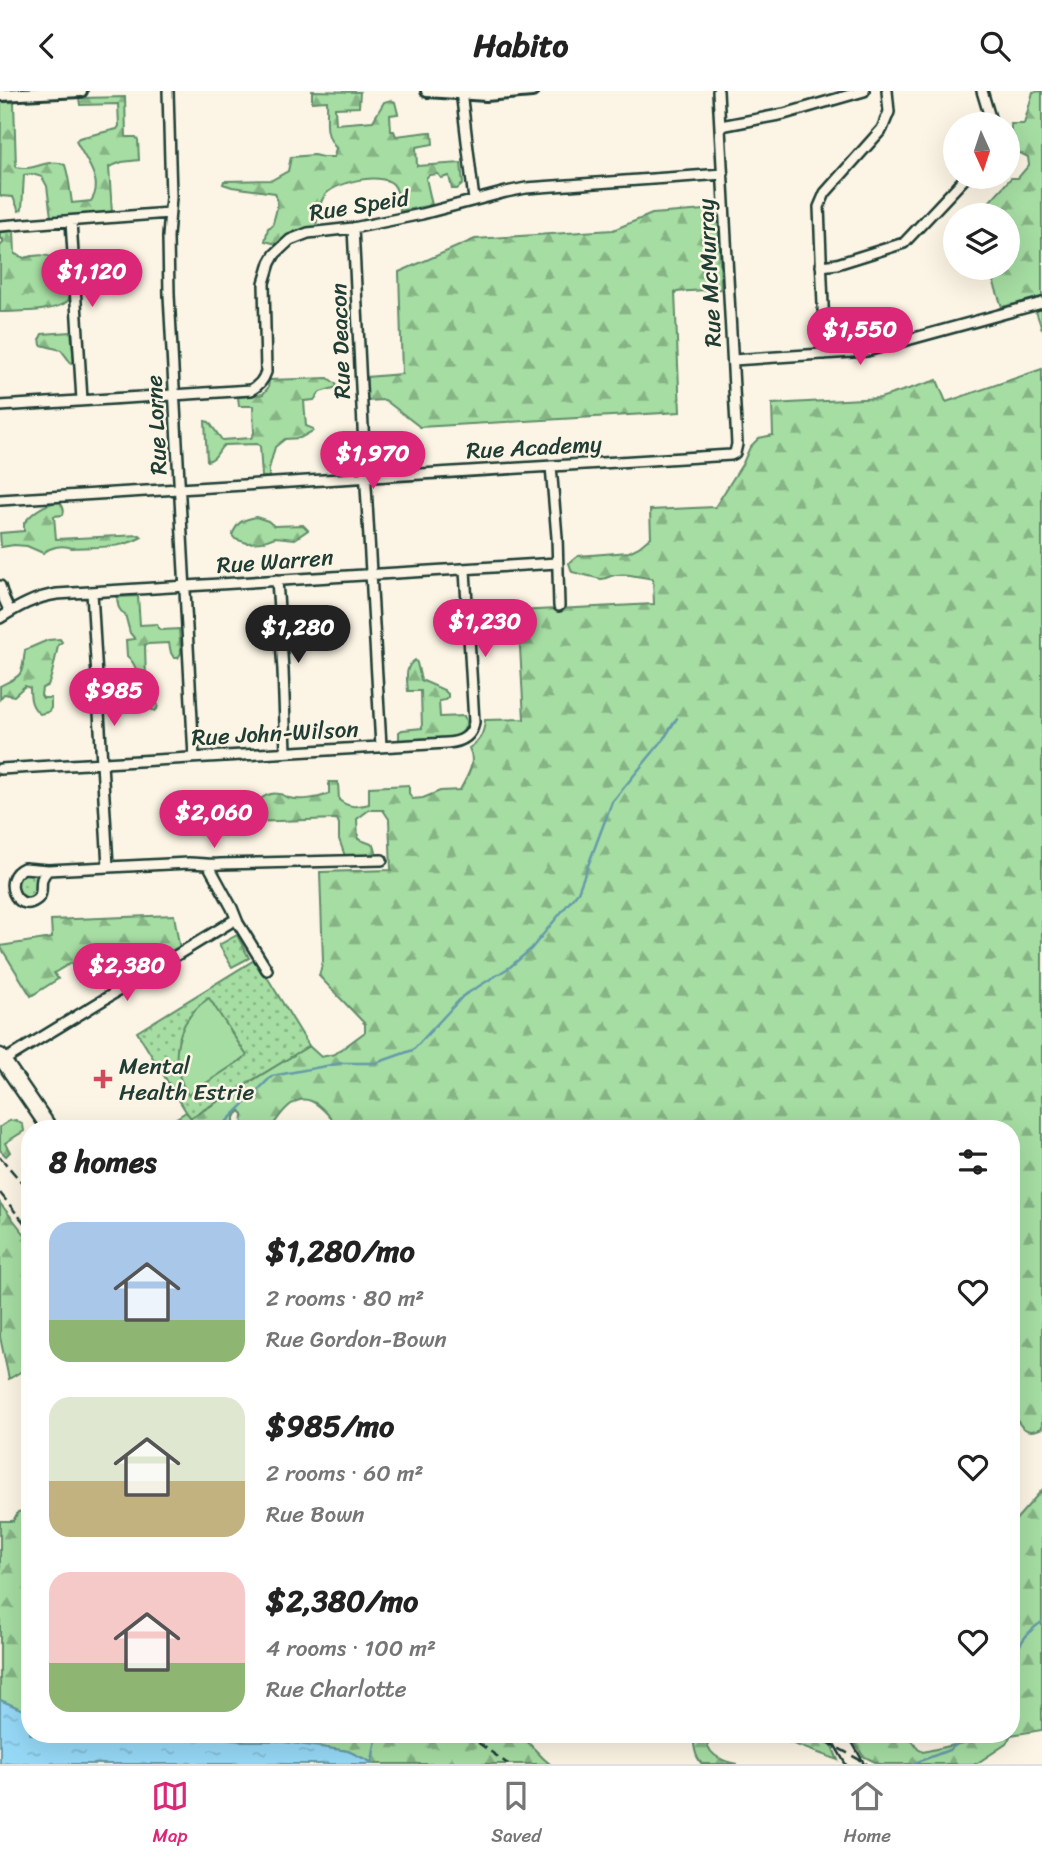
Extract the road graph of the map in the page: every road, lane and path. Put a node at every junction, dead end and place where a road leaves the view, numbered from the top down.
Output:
1 (81, 91) edge
2 (168, 91) edge
3 (426, 91) edge
4 (533, 91) edge
5 (718, 91) edge
6 (863, 91) edge
7 (887, 91) edge
8 (982, 91) edge
9 (50, 92) edge
10 (461, 93) edge
11 (0, 95) edge
12 (988, 112) edge
13 (721, 126) junction
14 (723, 174) junction
15 (955, 189) edge
16 (474, 200) junction
17 (169, 213) junction
18 (71, 221) junction
19 (0, 226) edge
20 (353, 228) junction
21 (821, 266) junction
22 (1042, 303) edge
23 (825, 354) junction
24 (733, 360) junction
25 (174, 395) junction
26 (82, 400) junction
27 (0, 406) edge
28 (735, 453) joint
29 (551, 466) junction
30 (365, 477) junction
31 (179, 488) junction
32 (0, 500) edge
33 (557, 563) junction
34 (465, 570) junction
35 (371, 574) junction
36 (277, 580) junction
37 (0, 586) edge
38 (184, 587) junction
39 (92, 592) junction
40 (559, 606) dead end
41 (10, 612) junction
42 (0, 618) edge
43 (381, 746) junction
44 (286, 751) junction
45 (194, 757) junction
46 (101, 762) junction
47 (0, 769) edge
48 (382, 860) dead end
49 (108, 866) junction
50 (209, 866) junction
51 (48, 870) junction
52 (236, 919) junction
53 (267, 970) dead end
54 (2, 1059) edge
55 (44, 1120) edge
56 (843, 1743) edge
57 (855, 1764) edge

1 - 9 street
2 - 17 street, Rue Lorne
3 - 10 street
4 - 10 street
5 - 13 street, Rue McMurray
6 - 13 street
7 - 21 street
8 - 12 street
9 - 11 street
10 - 16 street
13 - 14 street, Rue McMurray
14 - 16 street, Rue Speid
14 - 24 street, Rue McMurray
15 - 21 street
16 - 20 street, Rue Speid
17 - 18 street
17 - 25 street, Rue Lorne
18 - 19 street
18 - 26 street
20 - 25 street, Rue Speid
20 - 30 street, Rue Deacon
21 - 23 street
22 - 23 street
23 - 24 street
24 - 28 street, Rue McMurray
25 - 26 street, Rue Speid
25 - 31 street, Rue Lorne
26 - 27 street, Rue Speid
28 - 29 street, Rue Academy
29 - 30 street, Rue Academy
29 - 33 street
30 - 31 street, Rue Academy
30 - 35 street, Rue Deacon
31 - 32 street, Rue Academy
31 - 38 street, Rue Lorne
33 - 34 street, Rue Warren
33 - 40 street
34 - 35 street, Rue Warren
34 - 43 street, Rue John-Wilson
35 - 36 street, Rue Warren
35 - 43 street, Rue Deacon
36 - 38 street, Rue Warren
36 - 44 street
37 - 41 street
38 - 39 street, Rue Warren
38 - 45 street, Rue Lorne
39 - 41 street, Rue Warren
39 - 46 street
41 - 42 street, Rue Warren
43 - 44 street, Rue John-Wilson
44 - 45 street, Rue John-Wilson
45 - 46 street, Rue John-Wilson
46 - 47 street, Rue John-Wilson
46 - 49 street
48 - 50 street
49 - 50 street
49 - 51 street
50 - 52 street
51 - 51 street
52 - 53 street
52 - 54 street
54 - 55 main road
56 - 57 main road

